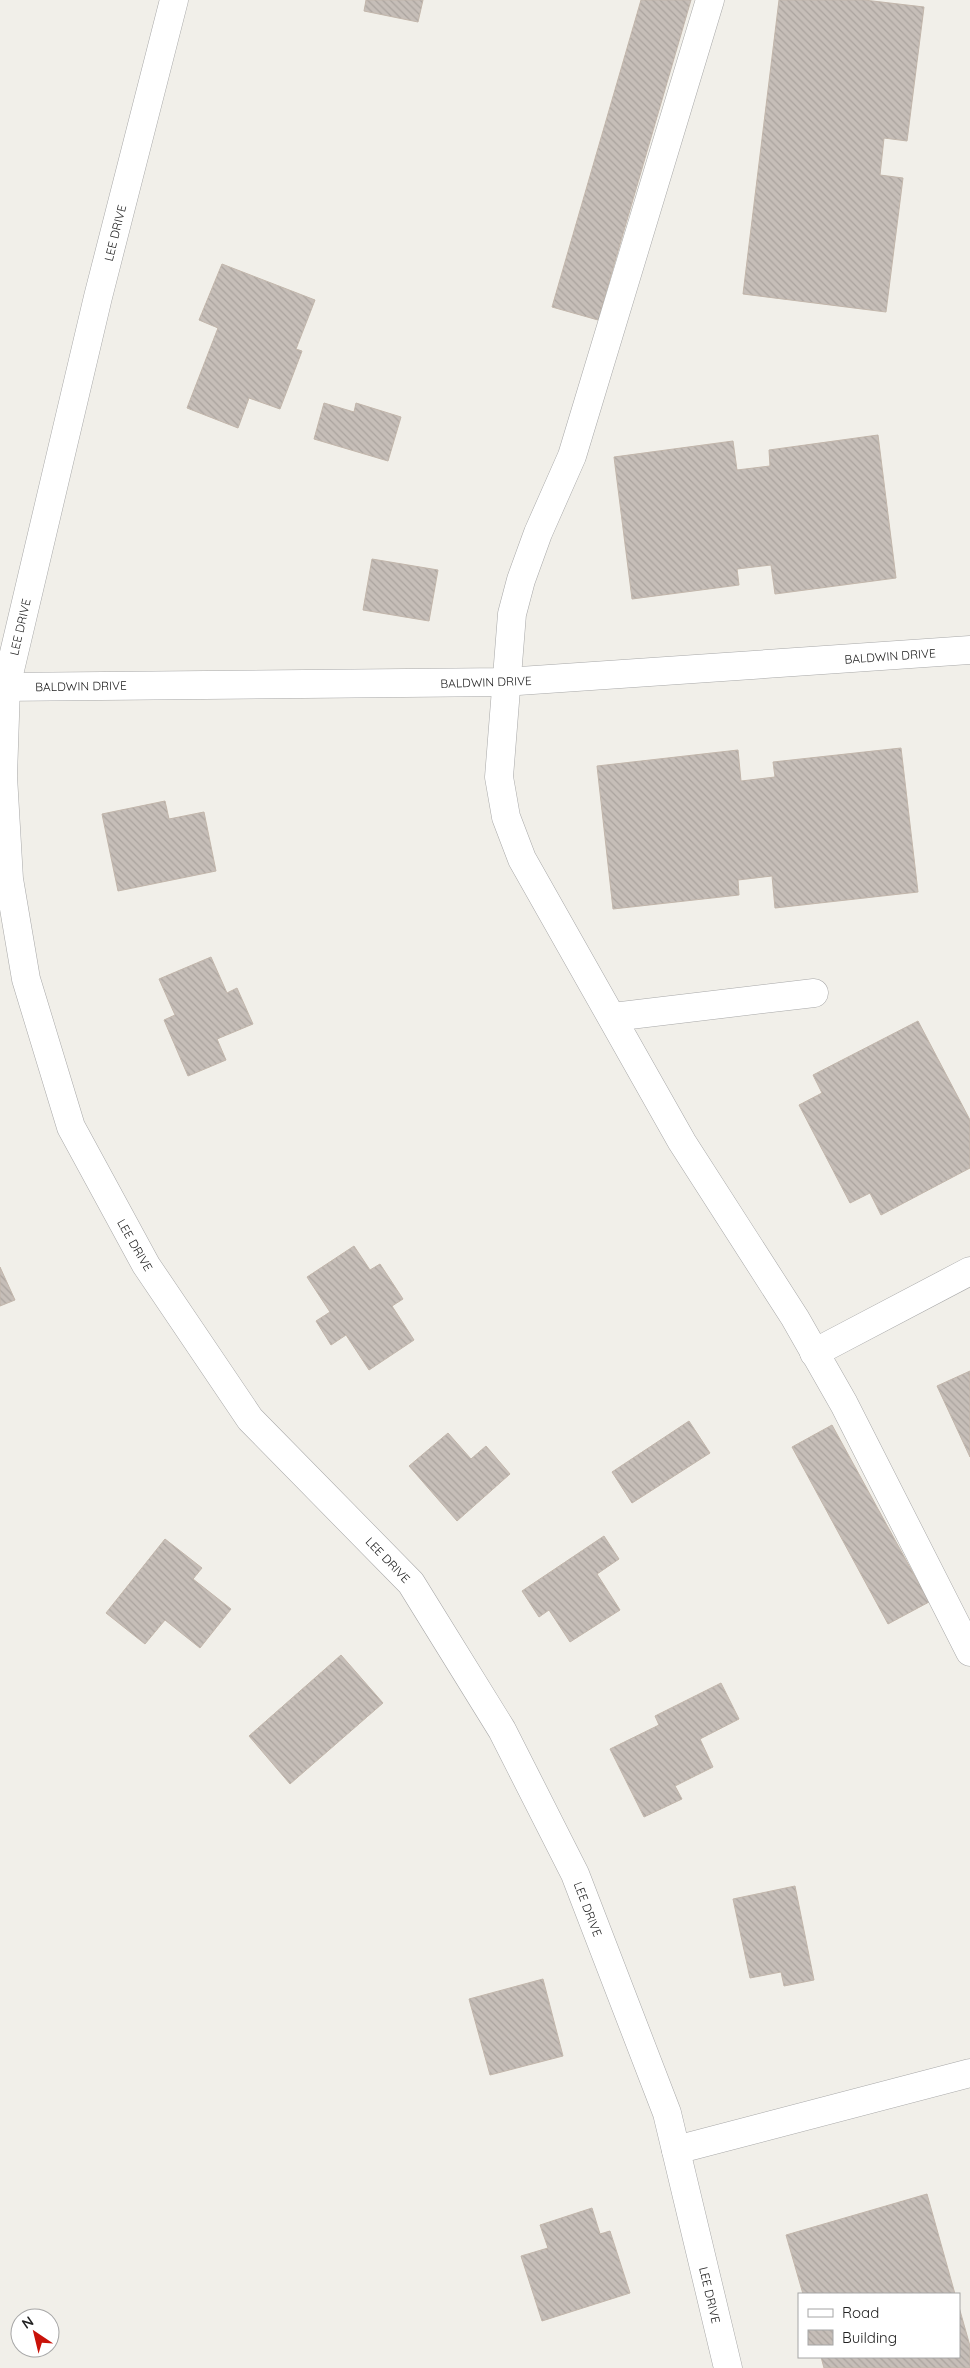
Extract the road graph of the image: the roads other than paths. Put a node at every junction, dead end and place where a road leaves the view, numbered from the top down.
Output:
1 (174, 0) edge
2 (710, 0) edge
3 (970, 650) edge
4 (506, 682) junction
5 (3, 687) edge
6 (814, 993) dead end
7 (613, 1017) junction
8 (970, 1271) edge
9 (814, 1353) junction
10 (970, 1652) edge
11 (970, 2073) edge
12 (676, 2150) junction
13 (728, 2368) edge

1 - 5 street, LEE DRIVE
2 - 4 street
3 - 4 street, BALDWIN DRIVE
4 - 5 street, BALDWIN DRIVE
4 - 7 street
5 - 12 street, LEE DRIVE
6 - 7 street
7 - 9 street
8 - 9 street
9 - 10 street
11 - 12 street
12 - 13 street, LEE DRIVE

